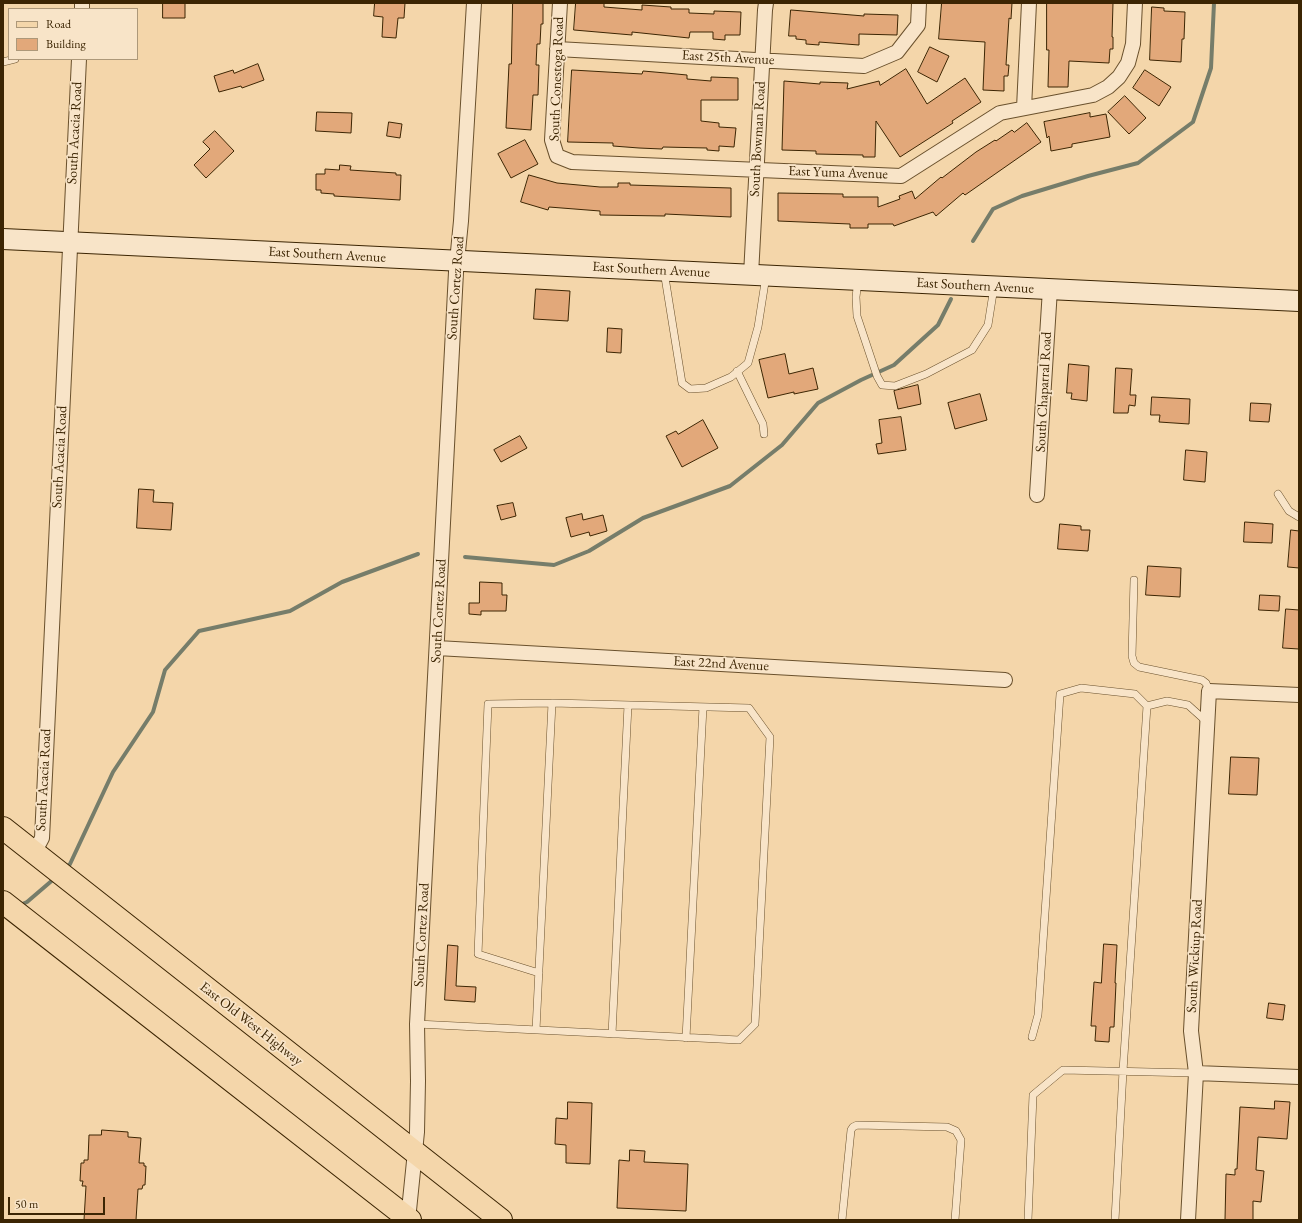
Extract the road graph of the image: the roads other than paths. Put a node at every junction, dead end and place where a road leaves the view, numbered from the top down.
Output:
1 (474, 3) edge
2 (560, 3) edge
3 (766, 3) edge
4 (919, 3) edge
5 (1029, 3) edge
6 (1135, 3) edge
7 (557, 49) junction
8 (79, 60) edge
9 (762, 60) junction
10 (1024, 108) junction
11 (557, 156) joint
12 (757, 170) junction
13 (3, 239) edge
14 (70, 243) junction
15 (458, 261) junction
16 (664, 271) junction
17 (758, 276) junction
18 (858, 280) junction
19 (994, 287) junction
20 (1050, 290) junction
21 (1299, 301) edge
22 (737, 372) junction
23 (764, 434) dead end
24 (1278, 494) dead end
25 (1038, 495) dead end
26 (1299, 517) edge
27 (1134, 580) dead end
28 (437, 648) junction
29 (1005, 680) dead end
30 (1209, 691) junction
31 (1299, 695) edge
32 (552, 703) junction
33 (628, 705) junction
34 (1147, 706) junction
35 (702, 707) junction
36 (1208, 723) junction
37 (3, 828) edge
38 (34, 853) junction
39 (10, 907) edge
40 (539, 973) junction
41 (417, 1024) junction
42 (536, 1030) junction
43 (612, 1034) junction
44 (686, 1038) junction
45 (1032, 1038) dead end
46 (1123, 1071) junction
47 (1196, 1073) junction
48 (1299, 1076) edge
49 (414, 1153) junction
50 (409, 1220) edge
51 (500, 1220) edge
52 (842, 1220) edge
53 (955, 1220) edge
54 (1028, 1220) edge
55 (1116, 1220) edge
56 (1188, 1220) edge

1 - 15 street, South Cortez Road
2 - 7 street, South Conestoga Road
3 - 9 street, South Bowman Road
4 - 9 street, East 25th Avenue
5 - 10 street
6 - 10 street, East Yuma Avenue
7 - 9 street, East 25th Avenue
7 - 11 street, South Conestoga Road
8 - 14 street, South Acacia Road
9 - 12 street, South Bowman Road
10 - 12 street, East Yuma Avenue
11 - 12 street, East Yuma Avenue
12 - 17 street, South Bowman Road
13 - 14 street, East Southern Avenue
14 - 15 street, East Southern Avenue
14 - 38 street, South Acacia Road
15 - 16 street, East Southern Avenue
15 - 28 street, South Cortez Road
16 - 17 street, East Southern Avenue
16 - 22 lane
17 - 18 street, East Southern Avenue
17 - 22 lane
18 - 19 street, East Southern Avenue
18 - 19 lane
19 - 20 street, East Southern Avenue
20 - 21 street, East Southern Avenue
20 - 25 street, South Chaparral Road
22 - 23 lane
24 - 26 lane
27 - 30 lane
28 - 29 street, East 22nd Avenue
28 - 41 street, South Cortez Road
30 - 31 street
30 - 36 street, South Wickiup Road
32 - 33 lane
32 - 40 lane
32 - 40 lane
33 - 35 lane
33 - 43 lane
34 - 36 lane
34 - 45 lane
34 - 46 lane
35 - 44 lane
35 - 44 lane
36 - 47 street, South Wickiup Road
37 - 38 main road, East Old West Highway
38 - 49 main road, East Old West Highway
39 - 50 main road
40 - 42 lane
41 - 42 lane
41 - 49 street, South Cortez Road
42 - 43 lane
43 - 44 lane
46 - 47 lane
46 - 54 lane
46 - 55 lane
47 - 48 street
47 - 56 street, South Wickiup Road
49 - 50 street, South Cortez Road
49 - 51 main road, East Old West Highway
52 - 53 lane

